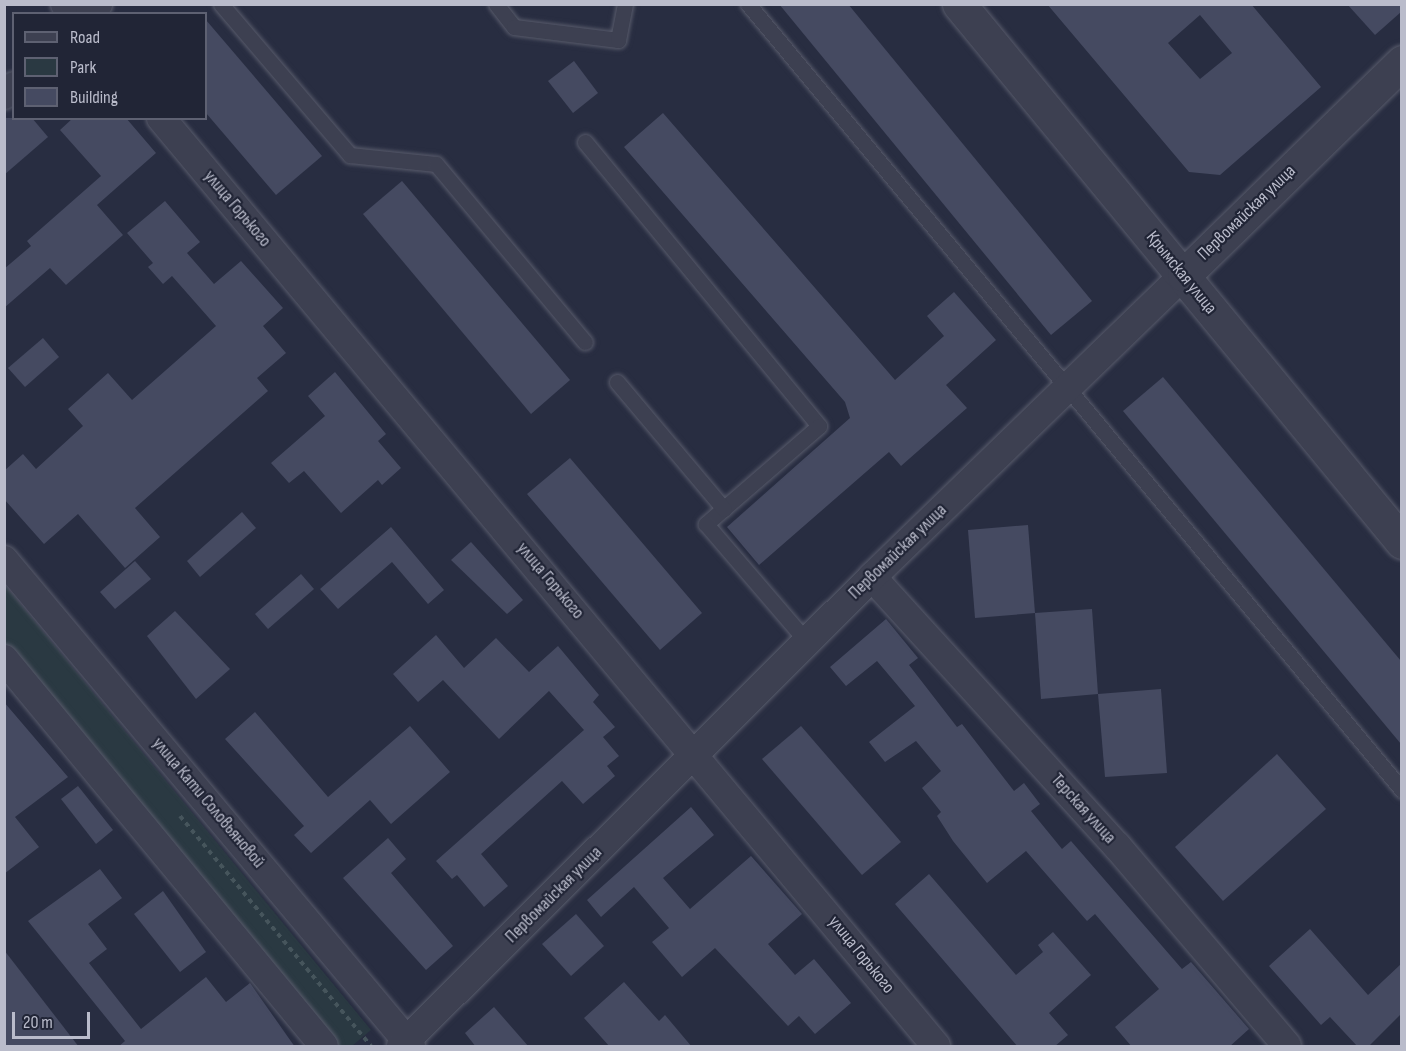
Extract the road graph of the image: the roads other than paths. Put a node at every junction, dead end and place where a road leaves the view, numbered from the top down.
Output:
1 (222, 4) edge
2 (496, 4) edge
3 (625, 4) edge
4 (748, 4) edge
5 (959, 4) edge
6 (1401, 62) edge
7 (163, 120) edge
8 (585, 142) dead end
9 (1184, 275) junction
10 (585, 342) dead end
11 (617, 382) dead end
12 (1068, 387) junction
13 (724, 509) junction
14 (1401, 542) edge
15 (4, 560) edge
16 (872, 577) junction
17 (807, 642) junction
18 (4, 659) edge
19 (696, 754) junction
20 (1401, 790) edge
21 (406, 1045) edge
22 (324, 1047) edge
23 (936, 1047) edge
24 (1287, 1047) edge

1 - 10 lane
2 - 3 lane
4 - 12 lane
5 - 9 street, Крымская улица
6 - 9 street, Первомайская улица
7 - 19 street, улица Горького
8 - 13 lane
9 - 12 street, Первомайская улица
9 - 14 street, Крымская улица
11 - 13 lane
12 - 16 street, Первомайская улица
12 - 20 lane
13 - 17 lane
15 - 21 street, улица Кати Соловьяновой
16 - 17 street, Первомайская улица
16 - 24 street, Терская улица
17 - 19 street, Первомайская улица
18 - 22 street
19 - 21 street, Первомайская улица
19 - 23 street, улица Горького

